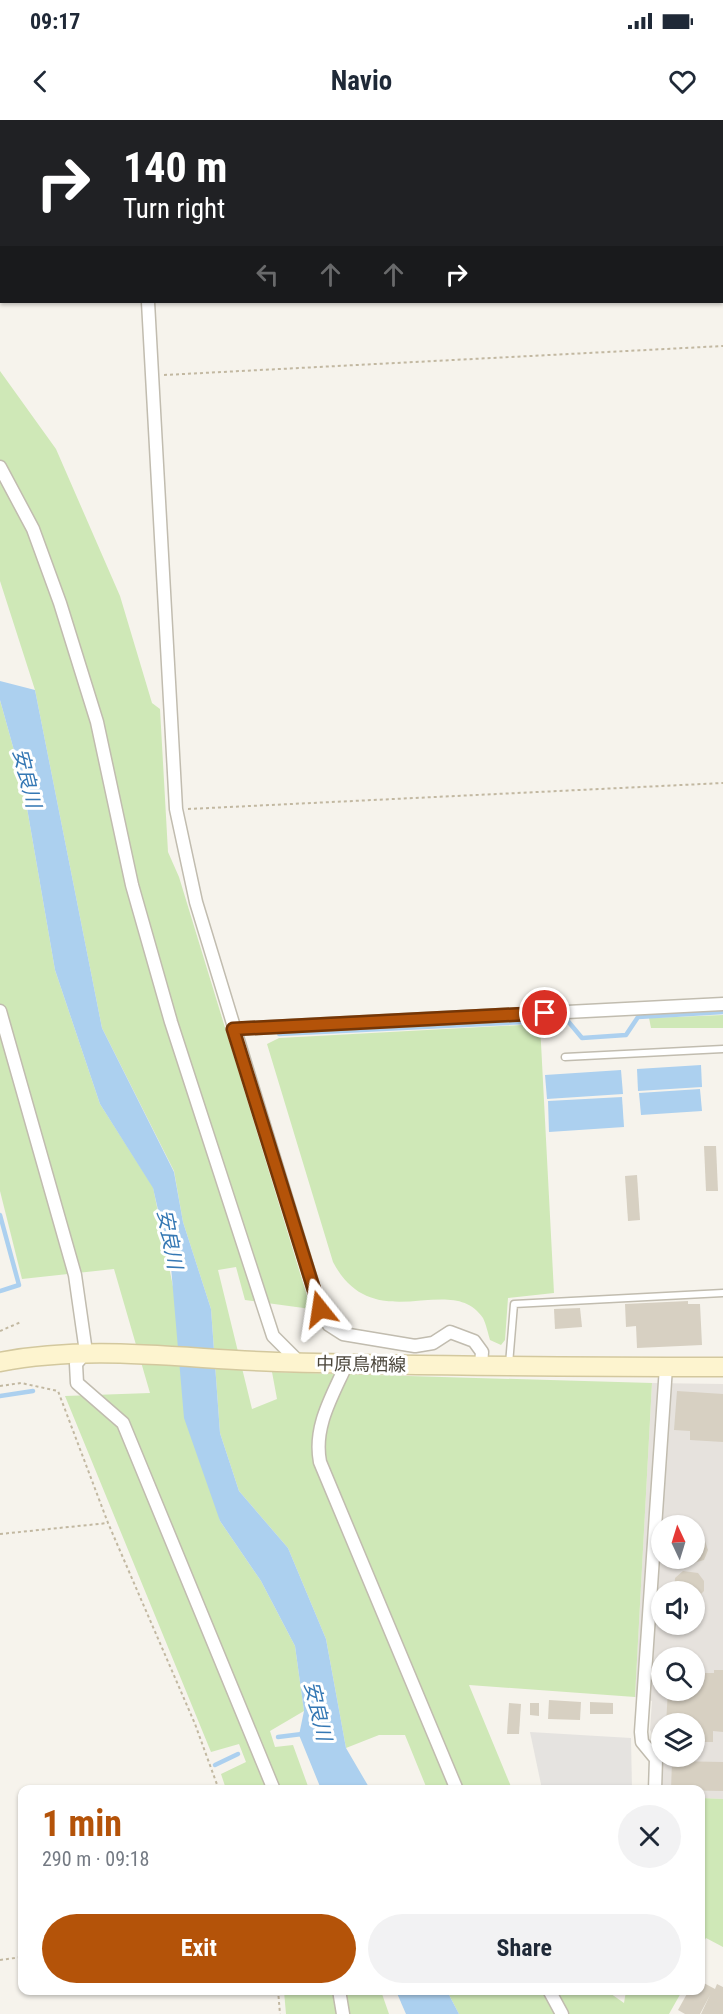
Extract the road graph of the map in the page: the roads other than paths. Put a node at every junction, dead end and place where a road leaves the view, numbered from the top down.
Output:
1 (148, 303) edge
2 (0, 467) edge
3 (723, 1004) edge
4 (0, 1011) edge
5 (233, 1029) junction
6 (723, 1049) edge
7 (565, 1057) dead end
8 (723, 1293) edge
9 (94, 1353) junction
10 (0, 1362) edge
11 (299, 1362) junction
12 (347, 1363) junction
13 (481, 1365) junction
14 (509, 1366) junction
15 (723, 1366) edge
16 (666, 1367) junction
17 (272, 1785) edge
18 (455, 1785) edge
19 (655, 1785) edge
20 (340, 1995) edge
21 (552, 1995) edge
22 (343, 2014) edge
23 (562, 2014) edge

1 - 5 street
2 - 11 street
3 - 5 street
4 - 9 street
5 - 13 street
6 - 7 lane
8 - 14 lane
9 - 10 main road, 中原鳥栖線
9 - 11 main road, 中原鳥栖線
9 - 17 street
11 - 12 main road, 中原鳥栖線
12 - 13 main road, 中原鳥栖線
12 - 18 street
13 - 14 main road, 中原鳥栖線
14 - 16 main road, 中原鳥栖線
15 - 16 main road, 中原鳥栖線
16 - 19 street
20 - 22 street
21 - 23 street

